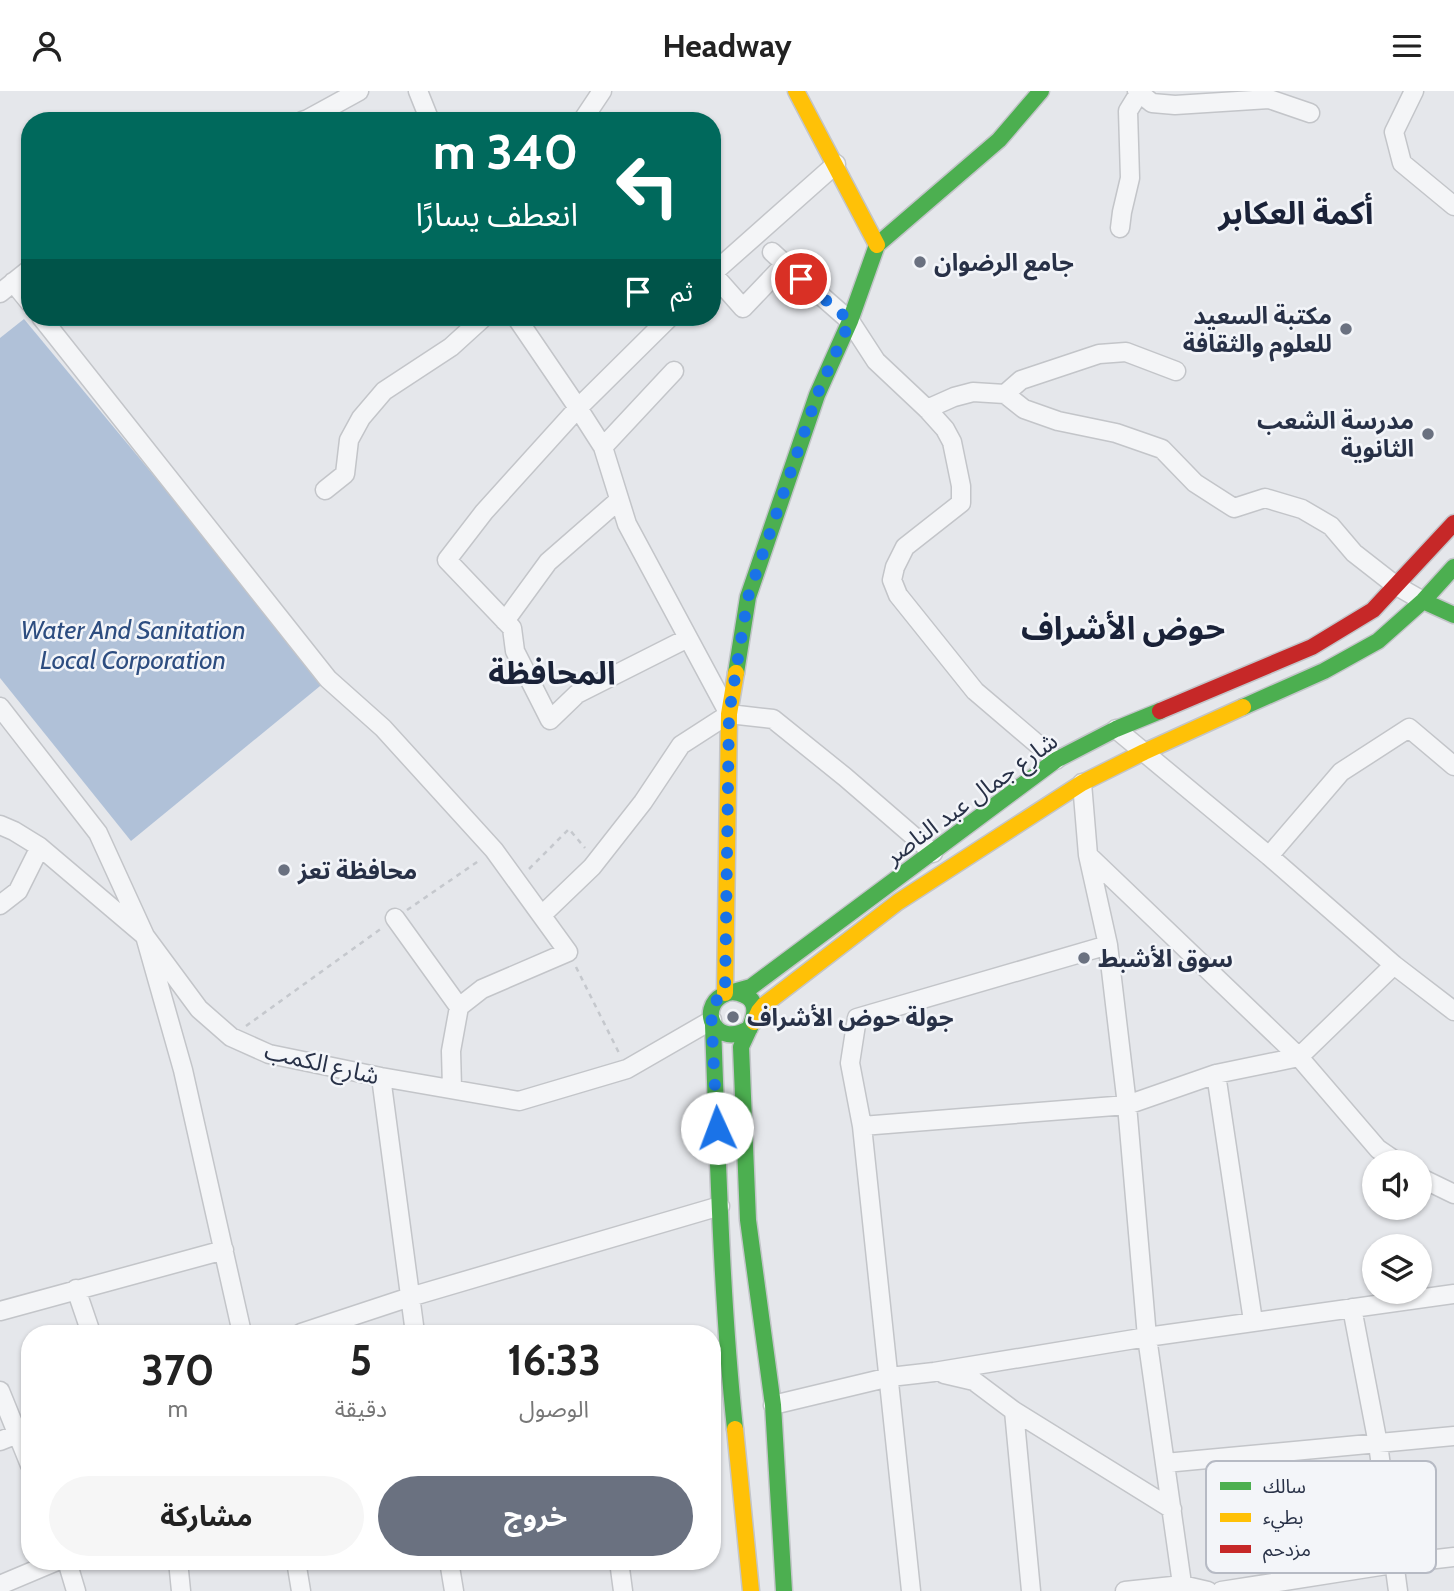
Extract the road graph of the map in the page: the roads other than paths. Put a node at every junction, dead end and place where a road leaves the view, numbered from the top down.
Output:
1 (359, 91) edge
2 (418, 91) edge
3 (603, 91) edge
4 (796, 91) edge
5 (1041, 91) edge
6 (1413, 91) edge
7 (1138, 92) edge
8 (321, 112) edge
9 (426, 112) edge
10 (588, 112) edge
11 (1310, 113) dead end
12 (836, 165) junction
13 (1454, 206) edge
14 (1120, 228) dead end
15 (877, 245) junction
16 (721, 267) edge
17 (21, 276) edge
18 (721, 283) edge
19 (7, 287) edge
20 (850, 321) junction
21 (48, 326) edge
22 (474, 326) edge
23 (522, 326) edge
24 (661, 326) edge
25 (674, 371) dead end
26 (1176, 371) dead end
27 (1005, 394) junction
28 (578, 408) junction
29 (927, 409) junction
30 (603, 447) junction
31 (325, 490) dead end
32 (619, 500) junction
33 (1454, 523) edge
34 (1454, 567) edge
35 (1395, 585) junction
36 (1423, 601) junction
37 (1454, 615) edge
38 (505, 621) junction
39 (688, 638) junction
40 (0, 707) edge
41 (729, 714) junction
42 (1116, 729) junction
43 (1144, 753) junction
44 (1056, 760) junction
45 (1454, 766) edge
46 (1082, 783) junction
47 (0, 825) edge
48 (40, 847) junction
49 (933, 853) junction
50 (1088, 855) junction
51 (1269, 856) junction
52 (0, 905) edge
53 (542, 915) junction
54 (395, 918) road end
55 (145, 936) junction
56 (1108, 945) junction
57 (1394, 965) junction
58 (729, 993) junction
59 (459, 1007) junction
60 (1454, 1011) edge
61 (712, 1022) junction
62 (752, 1025) junction
63 (1299, 1057) junction
64 (1216, 1074) junction
65 (381, 1077) junction
66 (452, 1089) junction
67 (1127, 1105) junction
68 (862, 1126) junction
69 (1379, 1150) edge
70 (1432, 1183) edge
71 (1454, 1194) edge
72 (720, 1206) junction
73 (224, 1250) junction
74 (76, 1289) junction
75 (1454, 1294) edge
76 (410, 1297) junction
77 (1352, 1308) junction
78 (0, 1311) edge
79 (1253, 1321) junction
80 (88, 1325) edge
81 (240, 1325) edge
82 (325, 1325) edge
83 (414, 1325) edge
84 (1147, 1337) junction
85 (934, 1372) junction
86 (890, 1377) junction
87 (0, 1391) edge
88 (731, 1393) junction
89 (721, 1394) edge
90 (773, 1405) junction
91 (1014, 1411) junction
92 (21, 1426) edge
93 (21, 1432) edge
94 (1454, 1436) edge
95 (0, 1441) edge
96 (1378, 1444) junction
97 (1380, 1461) edge
98 (1165, 1463) junction
99 (1172, 1509) junction
100 (1454, 1557) edge
101 (1436, 1559) edge
102 (36, 1570) edge
103 (70, 1570) edge
104 (179, 1570) edge
105 (298, 1570) edge
106 (450, 1570) edge
107 (620, 1570) edge
108 (1336, 1573) edge
109 (1395, 1573) edge
110 (0, 1585) edge
111 (1182, 1588) edge
112 (76, 1591) edge
113 (181, 1591) edge
114 (301, 1591) edge
115 (454, 1591) edge
116 (623, 1591) edge
117 (751, 1591) edge
118 (784, 1591) edge
119 (912, 1591) edge
120 (1031, 1591) edge
121 (1125, 1591) edge
122 (1208, 1591) edge
123 (1221, 1591) edge
124 (1398, 1591) edge

1 - 8 street
2 - 9 street
3 - 10 street
4 - 12 main road
5 - 15 main road
6 - 13 street
7 - 11 street
7 - 14 street
12 - 15 main road
12 - 16 street
15 - 20 main road
17 - 19 street
18 - 20 street
20 - 29 street
20 - 41 main road
21 - 53 street
22 - 31 street
23 - 28 street
24 - 28 street
25 - 30 street
26 - 27 street
27 - 29 street
27 - 35 street
28 - 30 street
28 - 38 street
29 - 44 street
30 - 32 street
32 - 38 street
32 - 39 street
33 - 35 main road, شارع جمال عبد الناصر
34 - 36 main road, شارع جمال عبد الناصر
35 - 36 street
35 - 42 main road, شارع جمال عبد الناصر
36 - 37 main road
36 - 43 main road, شارع جمال عبد الناصر
38 - 39 street
39 - 41 street
40 - 55 street
41 - 49 street
41 - 53 street
41 - 58 main road
42 - 43 street
42 - 44 main road, شارع جمال عبد الناصر
43 - 46 main road, شارع جمال عبد الناصر
43 - 51 street
44 - 49 main road, شارع جمال عبد الناصر
45 - 51 street
46 - 50 street
46 - 62 main road, شارع جمال عبد الناصر
47 - 48 street, شارع الكمب
48 - 52 street
48 - 55 street, شارع الكمب
49 - 58 main road, شارع جمال عبد الناصر
50 - 56 street
50 - 63 street
51 - 57 street
53 - 59 street
54 - 59 street
55 - 65 street, شارع الكمب
55 - 73 street
56 - 67 street
56 - 68 street
57 - 60 street
57 - 63 street
58 - 61 main road
58 - 62 main road
59 - 66 street
61 - 62 main road
61 - 66 street, شارع الكمب
61 - 72 main road
62 - 90 main road
63 - 64 street
63 - 69 street
64 - 67 street
64 - 79 street
65 - 66 street, شارع الكمب
65 - 76 street
67 - 68 street
67 - 84 street
68 - 86 street
70 - 71 street
72 - 76 street
72 - 88 main road
73 - 74 street
73 - 81 street
74 - 78 street
74 - 80 street
75 - 77 street
76 - 82 street
76 - 83 street
77 - 79 street
77 - 96 street
79 - 84 street
84 - 85 street
84 - 98 street
85 - 86 street
85 - 91 street
86 - 90 street
86 - 119 street
87 - 92 street
88 - 89 street
88 - 117 main road
90 - 118 main road
91 - 99 street
91 - 120 street
93 - 95 street
94 - 96 street
96 - 97 street
96 - 98 street
98 - 99 street
99 - 111 street
100 - 101 street
102 - 110 street
103 - 112 street
104 - 113 street
105 - 114 street
106 - 115 street
107 - 116 street
108 - 123 street
109 - 124 street
111 - 121 street
111 - 122 street

